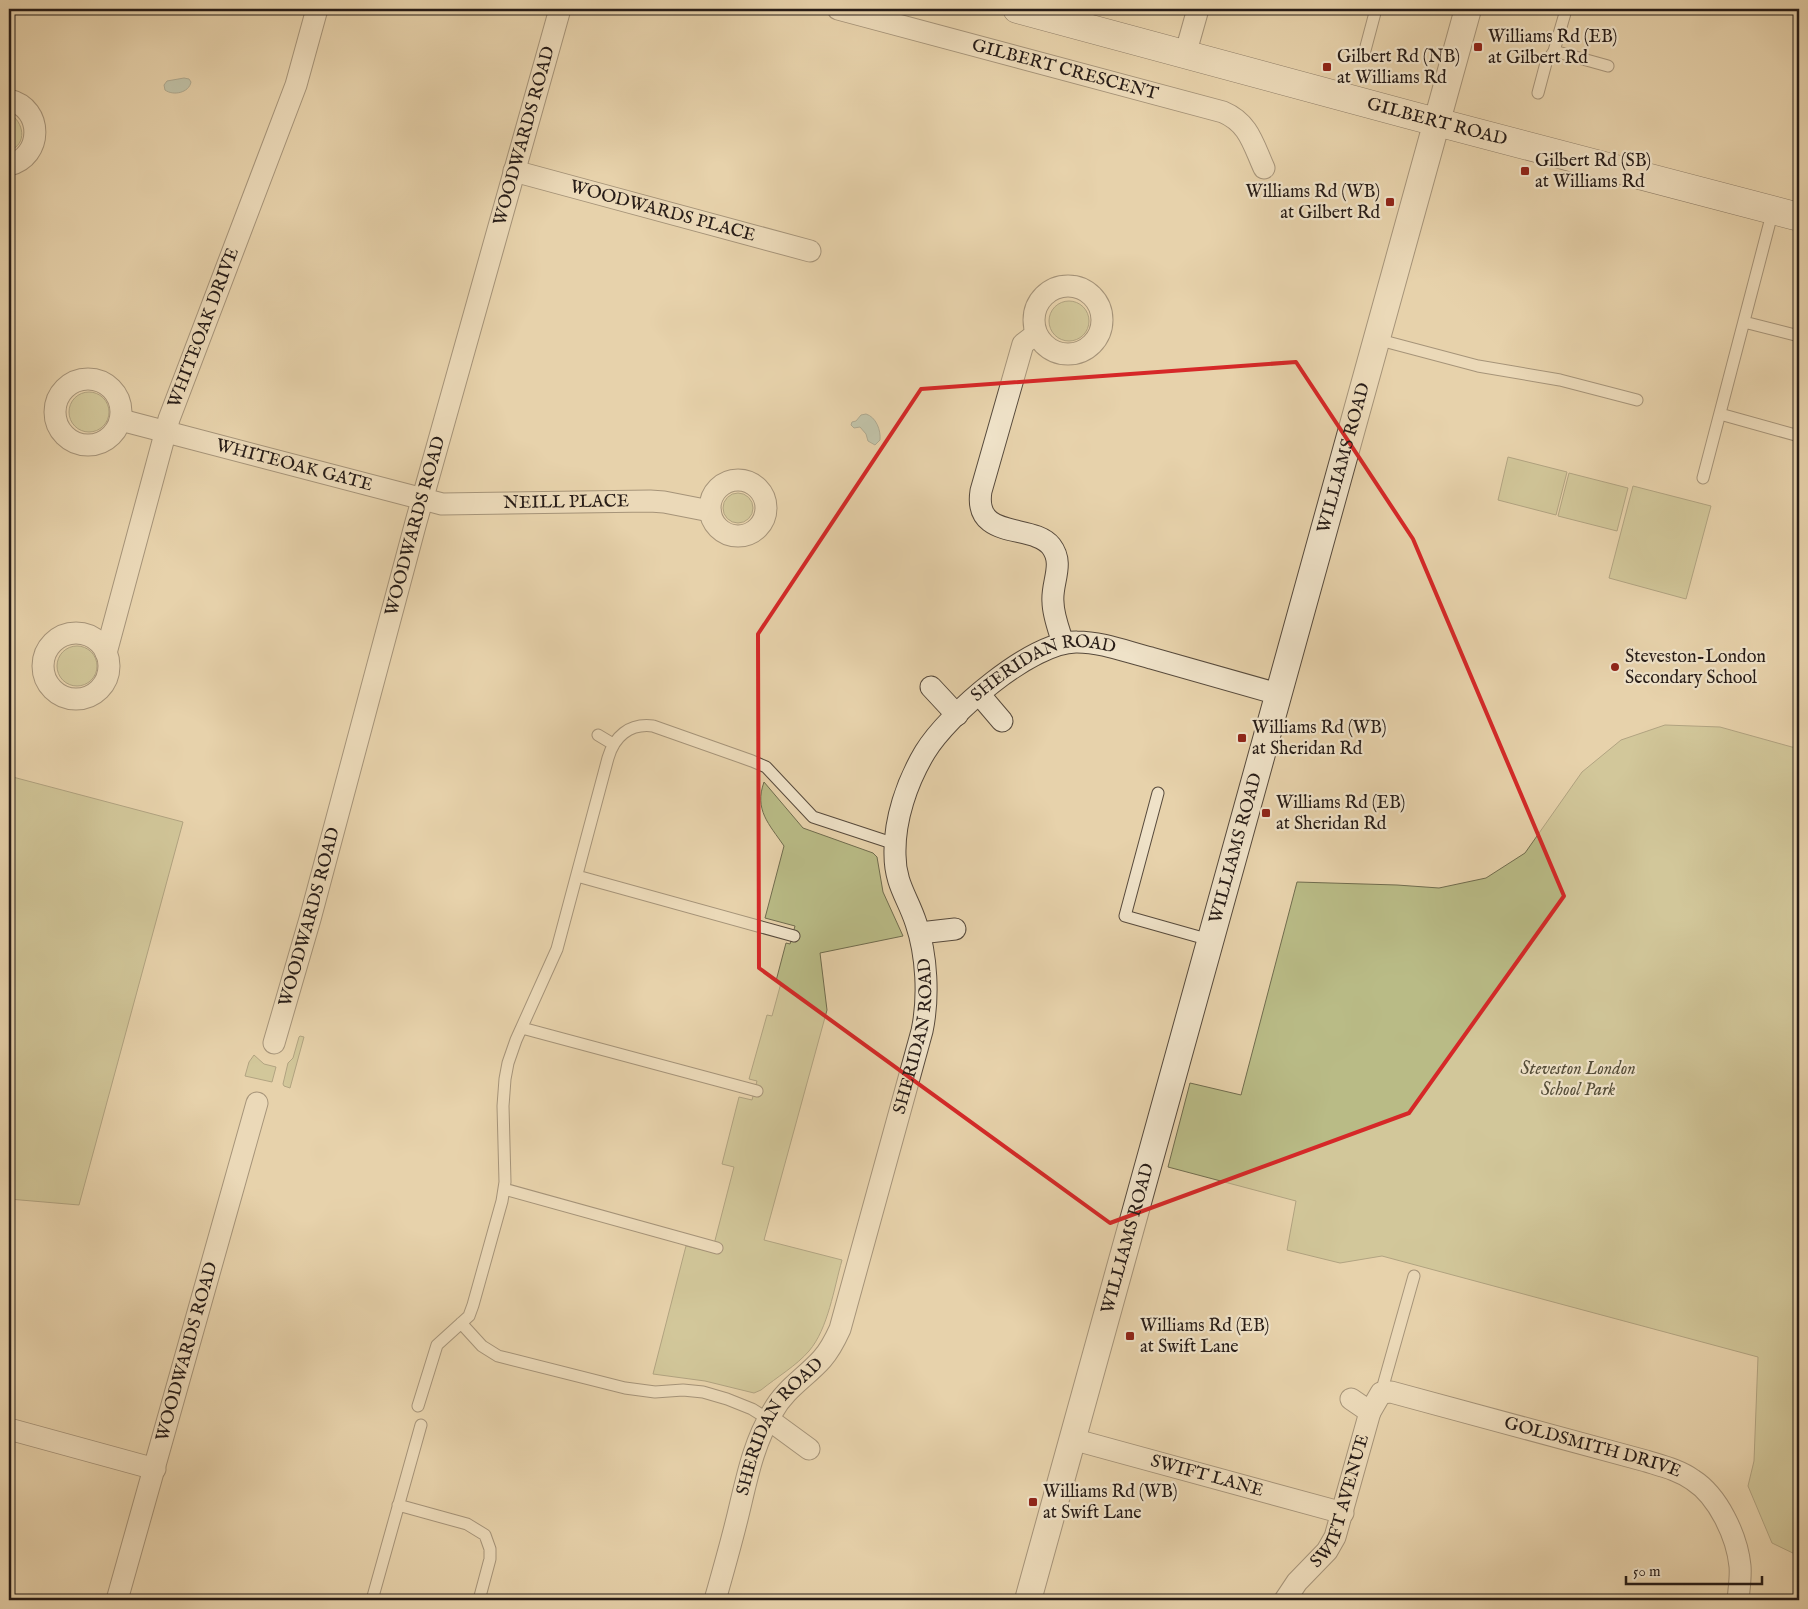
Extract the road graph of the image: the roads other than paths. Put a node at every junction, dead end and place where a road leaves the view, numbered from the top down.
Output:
1 (317, 9) edge
2 (560, 9) edge
3 (838, 9) edge
4 (1017, 9) edge
5 (1376, 9) edge
6 (1468, 9) edge
7 (1564, 9) edge
8 (1194, 10) edge
9 (1554, 52) junction
10 (1364, 54) dead end
11 (1185, 55) junction
12 (1608, 66) dead end
13 (1538, 93) dead end
14 (9, 100) edge
15 (1436, 122) junction
16 (9, 165) edge
17 (1264, 168) dead end
18 (514, 171) junction
19 (1773, 210) junction
20 (1799, 217) edge
21 (810, 250) dead end
22 (1744, 322) junction
23 (1036, 334) dead end
24 (1799, 336) edge
25 (1376, 338) junction
26 (1637, 400) dead end
27 (1720, 414) junction
28 (120, 420) dead end
29 (165, 432) junction
30 (1799, 436) edge
31 (1703, 478) dead end
32 (423, 499) junction
33 (710, 511) dead end
34 (1063, 643) junction
35 (106, 653) dead end
36 (931, 687) dead end
37 (980, 694) junction
38 (1278, 694) junction
39 (957, 715) junction
40 (1002, 721) dead end
41 (598, 735) dead end
42 (613, 744) junction
43 (1158, 793) dead end
44 (895, 844) junction
45 (577, 876) junction
46 (955, 928) dead end
47 (920, 933) junction
48 (794, 936) dead end
49 (1210, 940) junction
50 (522, 1028) junction
51 (274, 1043) dead end
52 (757, 1091) dead end
53 (257, 1103) dead end
54 (504, 1189) junction
55 (717, 1248) dead end
56 (1414, 1276) dead end
57 (461, 1323) junction
58 (1382, 1394) junction
59 (1351, 1399) dead end
60 (418, 1406) dead end
61 (1370, 1412) junction
62 (768, 1419) junction
63 (421, 1425) dead end
64 (9, 1429) edge
65 (1072, 1439) junction
66 (809, 1449) dead end
67 (155, 1469) junction
68 (398, 1505) junction
69 (1343, 1513) junction
70 (117, 1600) edge
71 (372, 1600) edge
72 (479, 1600) edge
73 (715, 1600) edge
74 (1028, 1600) edge
75 (1285, 1600) edge
76 (1738, 1600) edge

1 - 29 street, WHITEOAK DRIVE
2 - 18 street, WOODWARDS ROAD
3 - 17 street, GILBERT CRESCENT
4 - 11 main road, GILBERT ROAD
5 - 10 lane
6 - 15 street, WILLIAMS ROAD
7 - 9 lane
8 - 11 street
9 - 12 lane
9 - 13 lane
11 - 15 main road, GILBERT ROAD
14 - 16 street
15 - 19 main road, GILBERT ROAD
15 - 25 street, WILLIAMS ROAD
18 - 21 street, WOODWARDS PLACE
18 - 32 street, WOODWARDS ROAD
19 - 20 main road, GILBERT ROAD
19 - 22 lane
22 - 24 lane
22 - 27 lane
23 - 34 street
25 - 26 lane
25 - 38 street, WILLIAMS ROAD
27 - 30 lane
27 - 31 lane
28 - 29 street, WHITEOAK GATE
29 - 32 street, WHITEOAK GATE
29 - 35 street, WHITEOAK DRIVE
32 - 33 street, NEILL PLACE
32 - 51 street, WOODWARDS ROAD
34 - 37 street, SHERIDAN ROAD
34 - 38 street, SHERIDAN ROAD
36 - 39 street
37 - 39 street, SHERIDAN ROAD
37 - 40 street
38 - 49 street, WILLIAMS ROAD
39 - 44 street, SHERIDAN ROAD
41 - 42 lane
42 - 44 lane
42 - 45 lane
43 - 49 lane
44 - 47 street, SHERIDAN ROAD
45 - 48 lane
45 - 50 lane
46 - 47 street
47 - 62 street, SHERIDAN ROAD
49 - 65 street, WILLIAMS ROAD
50 - 52 lane
50 - 54 lane
53 - 67 street, WOODWARDS ROAD
54 - 55 lane
54 - 57 lane
56 - 58 lane
57 - 60 lane
57 - 62 lane
58 - 61 street
58 - 76 street, GOLDSMITH DRIVE
59 - 61 street, SWIFT AVENUE
61 - 69 street, SWIFT AVENUE
62 - 66 street
62 - 73 street, SHERIDAN ROAD
63 - 68 lane
64 - 67 street
65 - 69 street, SWIFT LANE
65 - 74 street, WILLIAMS ROAD
67 - 70 street, WOODWARDS ROAD
68 - 71 lane
68 - 72 lane
69 - 75 street, SWIFT AVENUE

